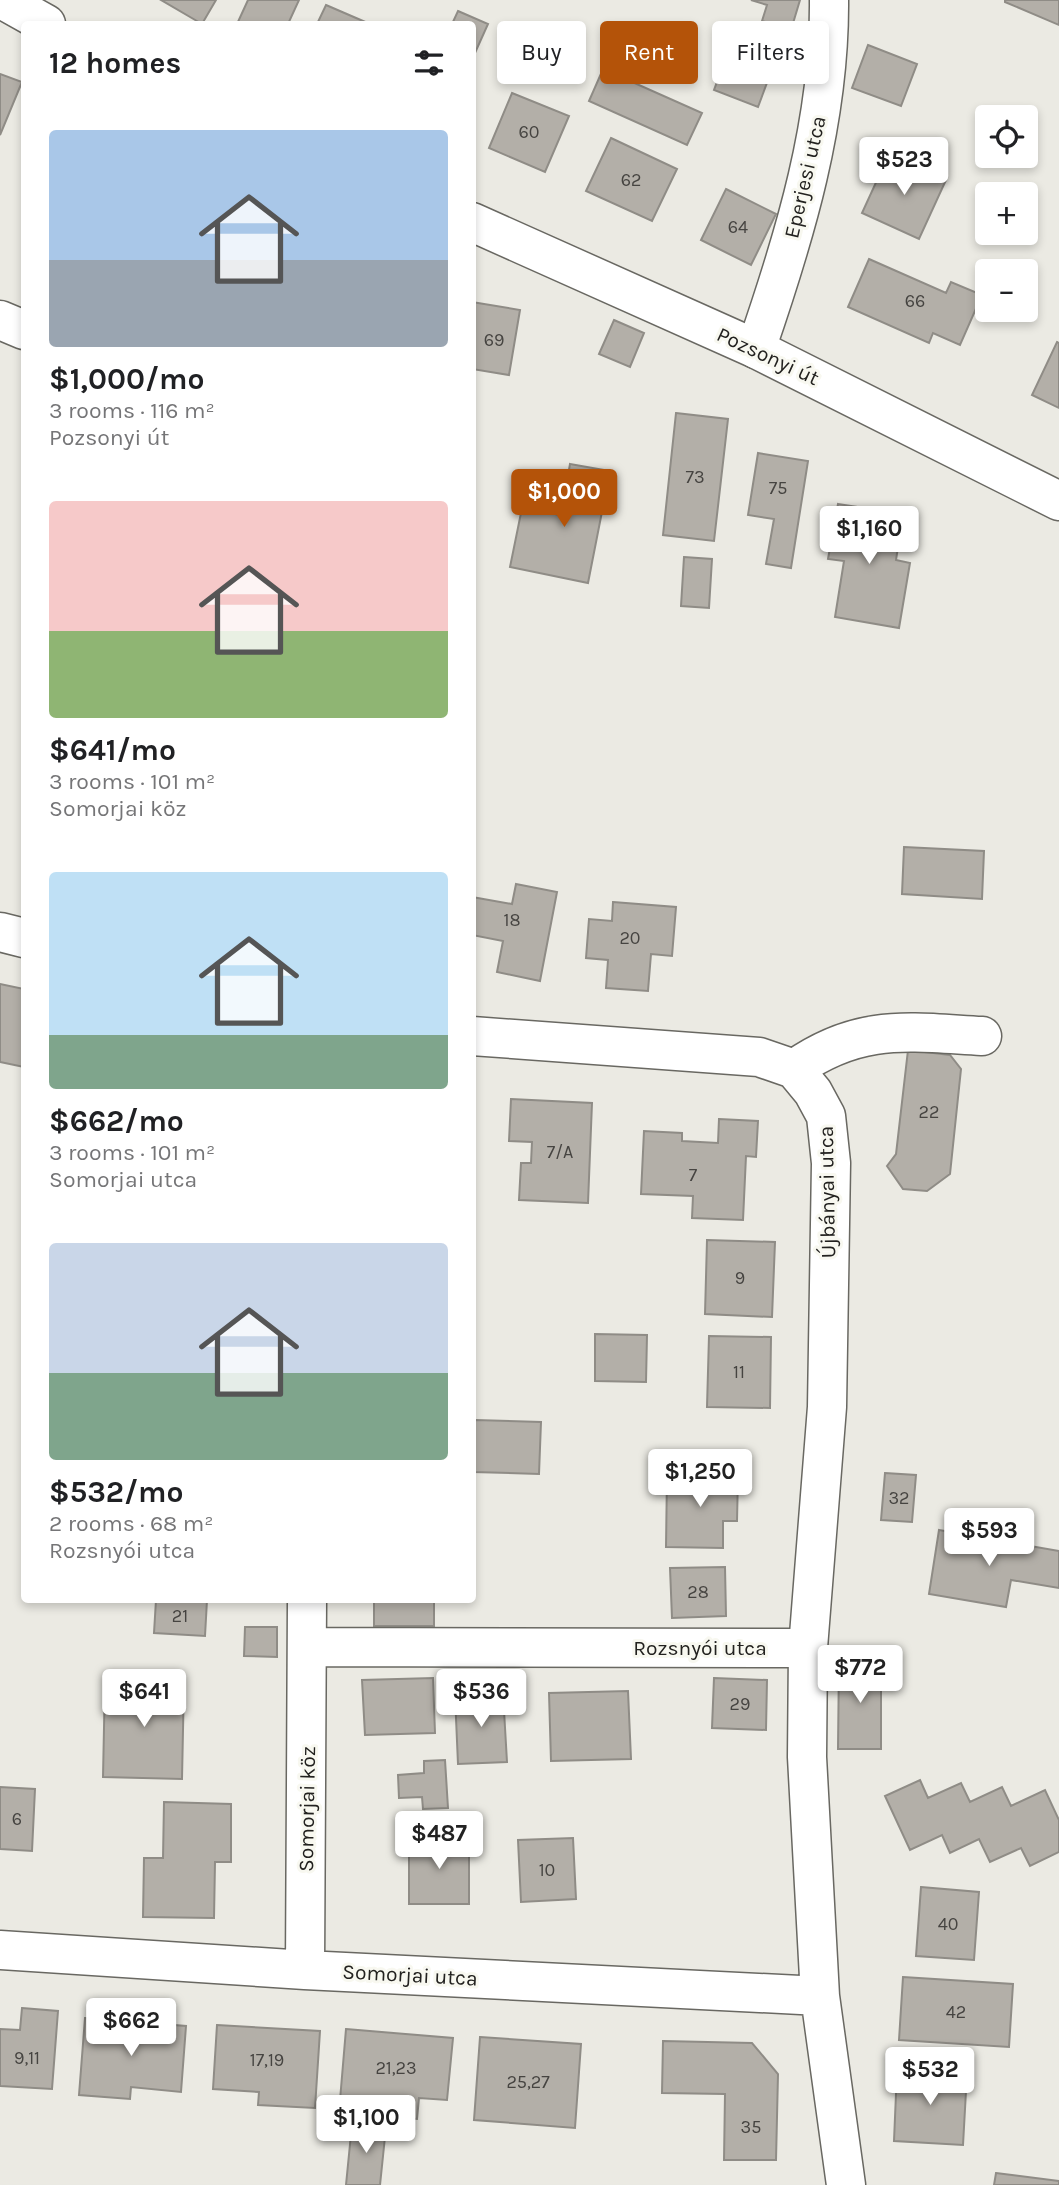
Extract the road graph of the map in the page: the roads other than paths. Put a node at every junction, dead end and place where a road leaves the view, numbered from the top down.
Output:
1 (3, 0) edge
2 (829, 0) edge
3 (41, 21) edge
4 (476, 224) edge
5 (0, 320) edge
6 (21, 329) edge
7 (756, 349) junction
8 (1059, 501) edge
9 (0, 932) edge
10 (21, 937) edge
11 (476, 1036) edge
12 (982, 1036) dead end
13 (794, 1069) junction
14 (307, 1603) edge
15 (309, 1647) junction
16 (808, 1648) junction
17 (0, 1950) edge
18 (305, 1970) junction
19 (820, 1996) junction
20 (846, 2185) edge

1 - 3 street
2 - 7 street, Eperjesi utca
4 - 7 street, Pozsonyi út
5 - 6 street
7 - 8 street, Pozsonyi út
9 - 10 street
11 - 13 street
12 - 13 street
13 - 16 street, Újbányai utca
14 - 15 street
15 - 16 street, Rozsnyói utca
15 - 18 street, Somorjai köz
16 - 19 street
17 - 18 street, Somorjai utca
18 - 19 street, Somorjai utca
19 - 20 street

